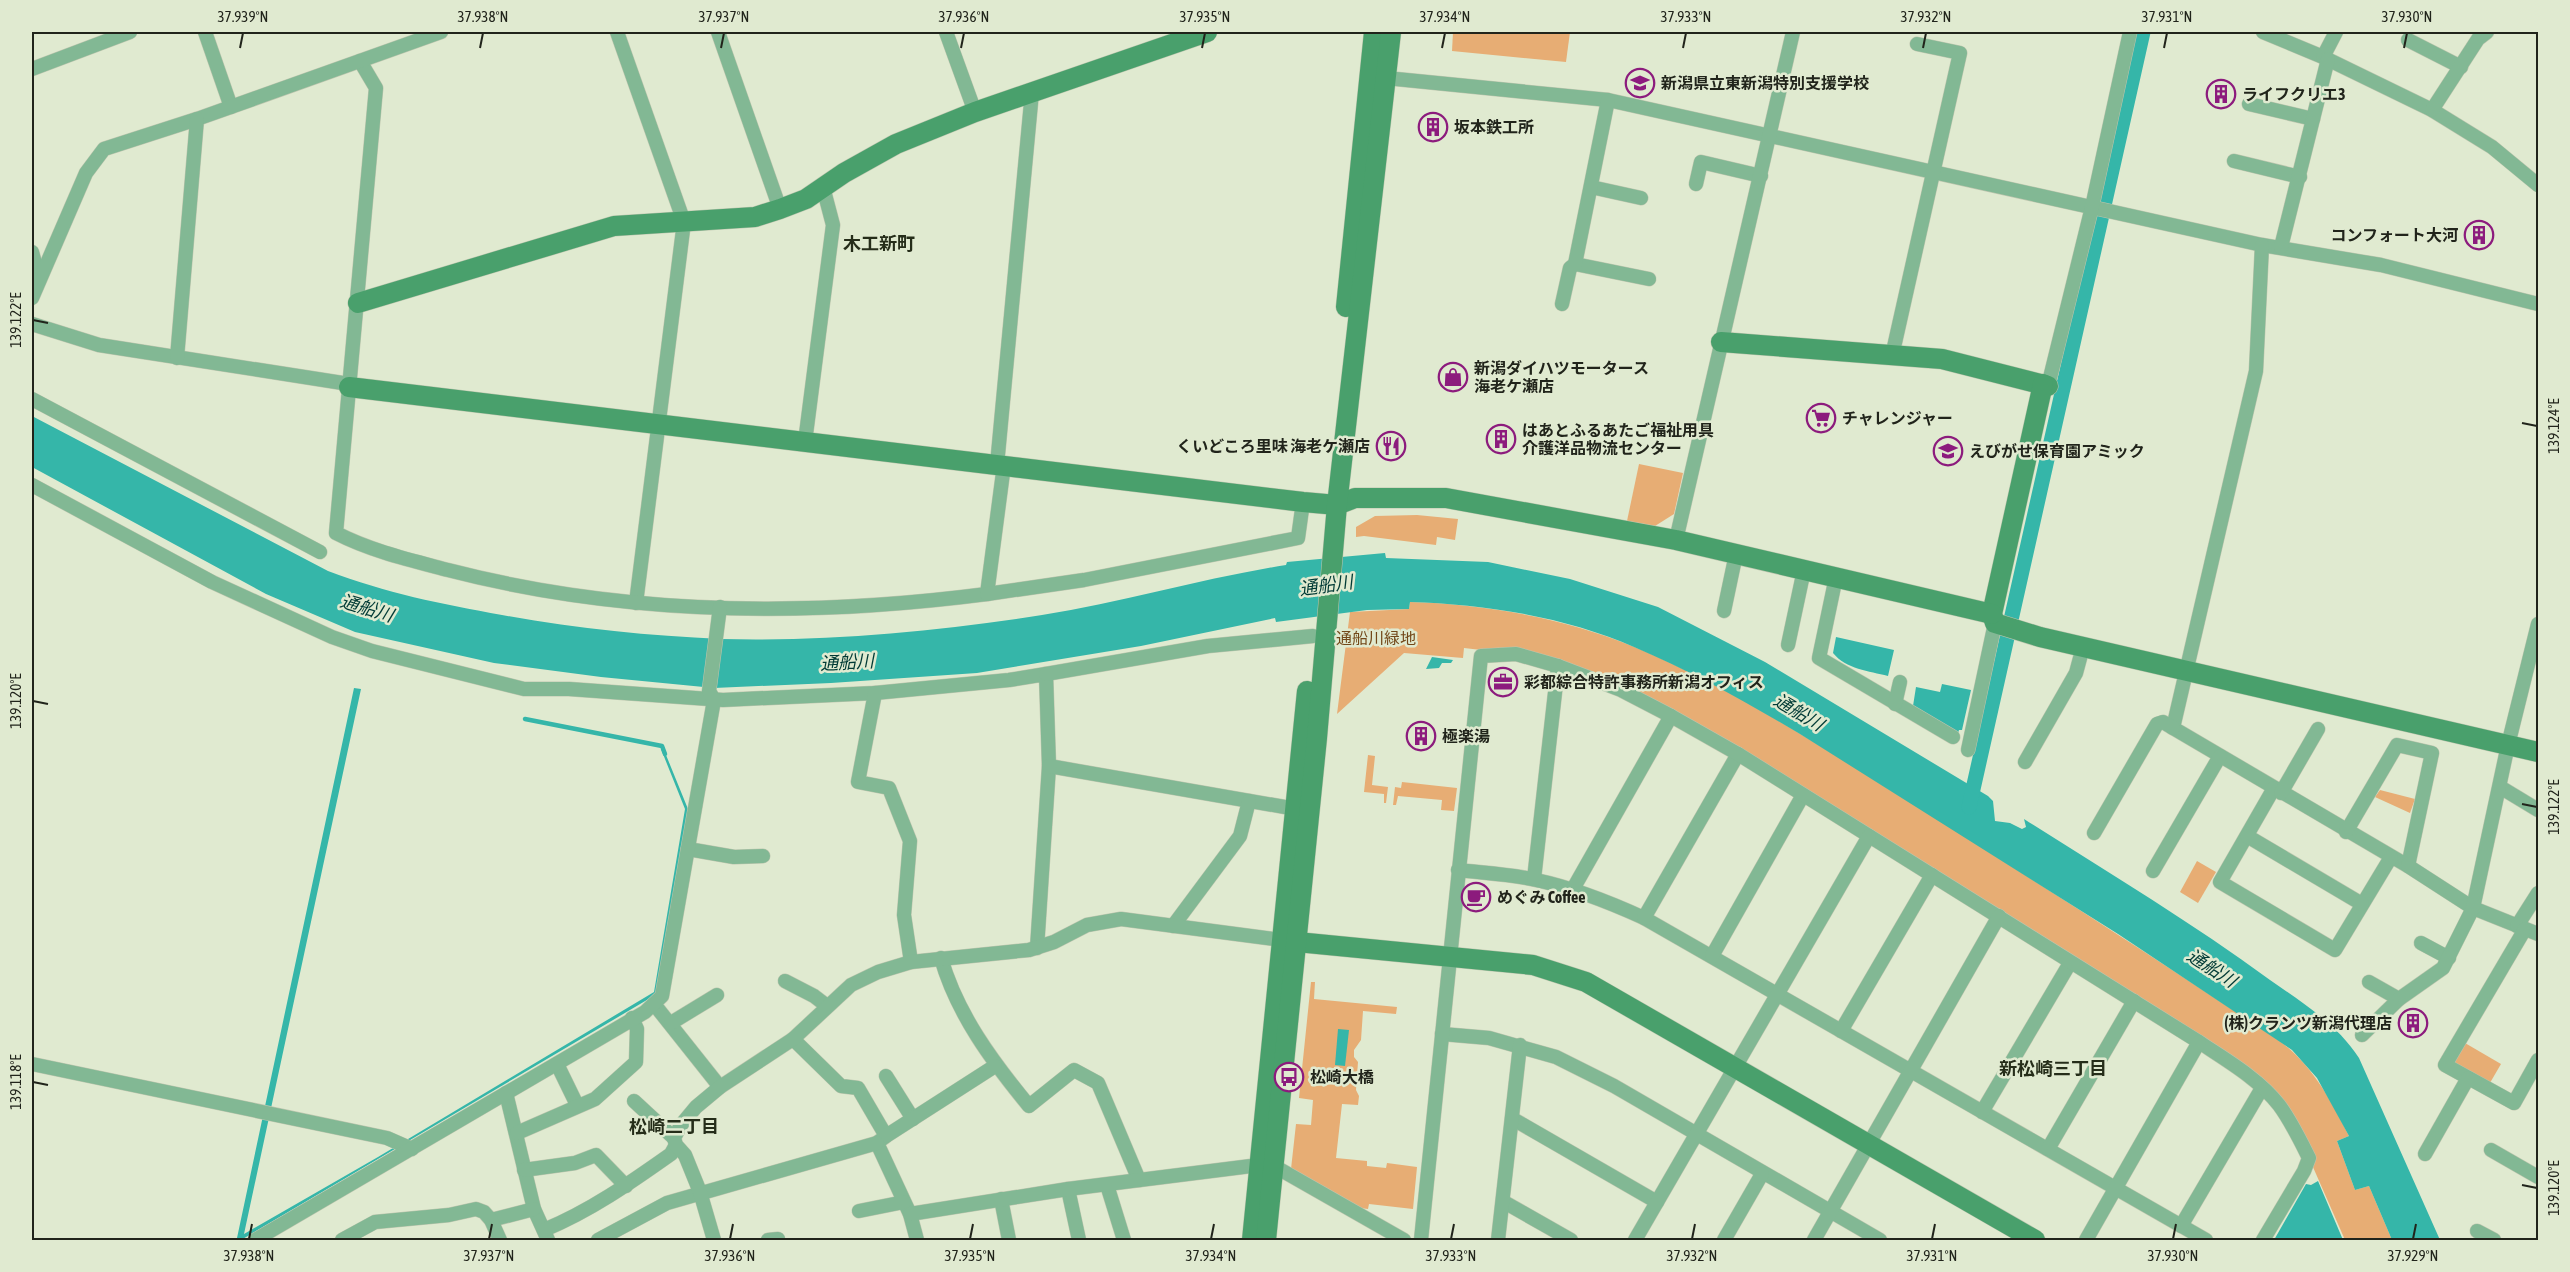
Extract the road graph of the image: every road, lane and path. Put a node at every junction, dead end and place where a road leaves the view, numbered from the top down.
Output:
1 (130, 32) edge
2 (205, 32) edge
3 (441, 32) edge
4 (617, 32) edge
5 (718, 32) edge
6 (946, 32) edge
7 (1207, 32) edge
8 (1374, 32) edge
9 (1391, 32) edge
10 (1793, 32) edge
11 (2130, 32) edge
12 (2263, 32) edge
13 (2336, 32) edge
14 (2487, 32) edge
15 (1176, 36) edge
16 (2408, 40) dead end
17 (1917, 44) dead end
18 (2326, 58) junction
19 (360, 61) junction
20 (2461, 67) junction
21 (32, 69) edge
22 (1386, 78) junction
23 (1032, 92) junction
24 (1608, 100) junction
25 (2249, 104) dead end
26 (231, 107) junction
27 (2432, 111) junction
28 (975, 112) junction
29 (197, 119) junction
30 (2313, 119) junction
31 (1770, 136) junction
32 (2234, 161) dead end
33 (1933, 171) junction
34 (1761, 176) junction
35 (2300, 177) junction
36 (1696, 183) dead end
37 (2538, 185) edge
38 (823, 187) junction
39 (1591, 187) junction
40 (1641, 198) dead end
41 (2092, 207) junction
42 (780, 210) junction
43 (684, 222) junction
44 (2262, 245) junction
45 (2281, 247) junction
46 (32, 252) edge
47 (1575, 264) junction
48 (39, 278) junction
49 (1649, 279) dead end
50 (32, 298) edge
51 (358, 303) junction
52 (1562, 304) dead end
53 (2538, 304) edge
54 (32, 324) edge
55 (1721, 342) junction
56 (1892, 356) junction
57 (177, 358) junction
58 (2046, 385) junction
59 (349, 386) junction
60 (32, 399) edge
61 (658, 424) junction
62 (805, 442) junction
63 (1001, 465) junction
64 (32, 485) edge
65 (1303, 502) junction
66 (1331, 514) junction
67 (1676, 540) junction
68 (320, 552) dead end
69 (1736, 554) junction
70 (1804, 570) junction
71 (1836, 577) junction
72 (987, 594) junction
73 (636, 603) junction
74 (720, 607) junction
75 (1724, 611) dead end
76 (1995, 621) junction
77 (2538, 624) edge
78 (1317, 632) junction
79 (1788, 645) dead end
80 (2083, 647) junction
81 (1558, 666) junction
82 (2186, 671) junction
83 (1046, 674) junction
84 (1900, 682) dead end
85 (875, 693) junction
86 (712, 696) junction
87 (1895, 704) junction
88 (1671, 716) junction
89 (2173, 728) junction
90 (2318, 729) dead end
91 (1953, 737) dead end
92 (2508, 745) junction
93 (1968, 750) dead end
94 (2538, 752) edge
95 (1738, 754) junction
96 (2220, 756) junction
97 (2025, 762) dead end
98 (1049, 766) junction
99 (2500, 787) junction
100 (2277, 791) junction
101 (1803, 795) junction
102 (1249, 801) junction
103 (1296, 809) junction
104 (2538, 810) edge
105 (2346, 832) junction
106 (2094, 833) dead end
107 (1869, 836) junction
108 (2247, 836) junction
109 (688, 849) junction
110 (763, 856) dead end
111 (2391, 857) junction
112 (2408, 866) junction
113 (1458, 870) junction
114 (2153, 871) dead end
115 (1932, 875) junction
116 (1534, 879) junction
117 (1573, 889) junction
118 (2538, 893) edge
119 (2362, 904) junction
120 (2473, 908) junction
121 (1999, 916) junction
122 (1644, 918) junction
123 (1173, 926) junction
124 (2527, 930) edge
125 (1290, 941) junction
126 (2421, 943) dead end
127 (1037, 948) junction
128 (1450, 956) junction
129 (1712, 956) junction
130 (941, 958) junction
131 (2449, 958) junction
132 (911, 962) junction
133 (2070, 963) junction
134 (785, 981) dead end
135 (2369, 982) dead end
136 (1777, 994) junction
137 (717, 995) dead end
138 (2399, 999) junction
139 (2134, 1001) junction
140 (654, 1004) junction
141 (827, 1006) junction
142 (632, 1018) junction
143 (671, 1023) junction
144 (1841, 1031) junction
145 (1442, 1034) junction
146 (2362, 1035) dead end
147 (793, 1039) junction
148 (2199, 1042) junction
149 (1520, 1045) junction
150 (2538, 1060) edge
151 (32, 1064) edge
152 (557, 1064) junction
153 (995, 1066) junction
154 (1735, 1068) junction
155 (1911, 1071) junction
156 (886, 1076) dead end
157 (2468, 1078) junction
158 (720, 1088) junction
159 (2262, 1088) junction
160 (506, 1093) junction
161 (634, 1101) dead end
162 (577, 1105) junction
163 (1982, 1112) junction
164 (913, 1119) junction
165 (1513, 1119) junction
166 (517, 1133) junction
167 (1697, 1135) junction
168 (881, 1139) junction
169 (675, 1141) junction
170 (1869, 1145) junction
171 (412, 1149) junction
172 (2048, 1149) junction
173 (2491, 1150) dead end
174 (2426, 1154) dead end
175 (1266, 1165) junction
176 (524, 1170) junction
177 (1762, 1174) junction
178 (2538, 1177) edge
179 (1139, 1180) junction
180 (1107, 1185) junction
181 (626, 1186) junction
182 (1068, 1189) junction
183 (2116, 1190) junction
184 (700, 1192) junction
185 (1001, 1199) junction
186 (1504, 1202) junction
187 (1657, 1202) junction
188 (907, 1208) junction
189 (534, 1209) junction
190 (859, 1211) dead end
191 (1830, 1212) junction
192 (490, 1220) junction
193 (2181, 1227) junction
194 (2477, 1231) dead end
195 (546, 1235) edge
196 (255, 1240) edge
197 (342, 1240) edge
198 (500, 1240) edge
199 (598, 1240) edge
200 (714, 1240) edge
201 (917, 1240) edge
202 (1009, 1240) edge
203 (1079, 1240) edge
204 (1124, 1240) edge
205 (1251, 1240) edge
206 (1266, 1240) edge
207 (1404, 1240) edge
208 (1421, 1240) edge
209 (1498, 1240) edge
210 (1571, 1240) edge
211 (1635, 1240) edge
212 (1724, 1240) edge
213 (1814, 1240) edge
214 (1880, 1240) edge
215 (2035, 1240) edge
216 (2086, 1240) edge
217 (2206, 1240) edge
218 (2263, 1240) edge
219 (2494, 1240) edge

1 - 21 street
2 - 26 street
3 - 19 street
4 - 43 street
5 - 42 street
6 - 28 street
7 - 15 street
8 - 66 street
9 - 22 street
10 - 31 street
11 - 41 street
12 - 18 street
13 - 18 street
14 - 20 street
15 - 23 street
16 - 20 street
17 - 33 street
18 - 27 street
18 - 30 street
19 - 26 street
19 - 51 street
20 - 27 street
22 - 24 street
22 - 66 street
23 - 28 street
23 - 63 street
24 - 31 street
24 - 39 street
25 - 30 street
26 - 29 street
27 - 37 street
28 - 38 street
29 - 48 street
29 - 57 street
30 - 35 street
31 - 33 street
31 - 34 street
32 - 35 street
33 - 41 street
33 - 56 street
34 - 36 street
34 - 55 street
35 - 45 street
38 - 42 street
38 - 62 street
39 - 40 street
39 - 47 street
41 - 44 street
41 - 58 street
42 - 43 street
43 - 51 street
43 - 61 street
44 - 45 street
44 - 82 street
45 - 53 street
46 - 48 street
47 - 49 street
47 - 52 street
48 - 50 street
51 - 59 street
54 - 57 street
55 - 56 street
55 - 67 street
56 - 58 street
57 - 59 street
58 - 76 street
59 - 61 street
59 - 73 street
60 - 68 street
61 - 62 street
61 - 73 street
62 - 63 street
63 - 65 street
63 - 72 street
64 - 86 street
65 - 66 street
65 - 72 street
66 - 67 street
66 - 78 street
67 - 69 street
69 - 70 street
69 - 75 street
70 - 71 street
70 - 79 street
71 - 76 street
71 - 87 street
72 - 74 street
73 - 74 street
74 - 86 street
76 - 80 street
76 - 93 street
77 - 92 street
78 - 83 street
78 - 103 street
78 - 125 street
80 - 82 street
80 - 97 street
81 - 88 street
81 - 113 street
81 - 116 street
82 - 89 street
82 - 92 street
83 - 85 street
83 - 98 street
84 - 87 street
85 - 86 street
85 - 132 street
86 - 109 street
87 - 91 street
88 - 95 street
88 - 117 street
89 - 96 street
89 - 106 street
90 - 100 street
92 - 94 street
92 - 99 street
95 - 101 street
95 - 122 street
96 - 100 street
96 - 114 street
98 - 102 street
98 - 127 street
99 - 104 street
99 - 120 street
100 - 105 street
100 - 108 street
101 - 107 street
101 - 129 street
102 - 103 street
102 - 123 street
103 - 125 street
105 - 111 street
105 - 112 street
107 - 115 street
107 - 136 street
108 - 119 street
108 - 119 street
109 - 110 street
109 - 140 street
111 - 112 street
111 - 119 street
112 - 120 street
113 - 116 street
113 - 128 street
115 - 121 street
115 - 144 street
116 - 117 street
117 - 122 street
118 - 124 street
120 - 124 street
120 - 131 street
121 - 133 street
121 - 155 street
122 - 129 street
123 - 125 street
123 - 127 street
124 - 157 street
125 - 128 street
125 - 175 street
126 - 131 street
127 - 130 street
128 - 145 street
128 - 154 street
129 - 136 street
130 - 132 street
130 - 153 street
131 - 138 street
132 - 141 street
133 - 139 street
133 - 163 street
134 - 141 street
135 - 138 street
136 - 144 street
136 - 154 street
137 - 143 street
138 - 146 street
139 - 148 street
139 - 172 street
140 - 142 street
140 - 143 street
141 - 147 street
142 - 152 street
142 - 162 street
143 - 158 street
144 - 155 street
145 - 149 street
145 - 208 street
147 - 158 street
147 - 168 street
148 - 159 street
148 - 183 street
149 - 165 street
149 - 167 street
150 - 157 street
151 - 171 street
152 - 160 street
152 - 162 street
153 - 164 street
153 - 179 street
154 - 167 street
154 - 170 street
155 - 163 street
155 - 170 street
156 - 164 street
157 - 174 street
158 - 169 street
159 - 193 street
159 - 218 street
160 - 166 street
160 - 171 street
161 - 169 street
162 - 166 street
163 - 172 street
164 - 168 street
165 - 186 street
165 - 187 street
166 - 176 street
167 - 177 street
167 - 187 street
168 - 184 street
168 - 188 street
169 - 181 street
169 - 184 street
170 - 191 street
170 - 215 street
171 - 196 street
172 - 183 street
173 - 178 street
175 - 179 street
175 - 205 street
175 - 206 street
175 - 207 street
176 - 181 street
176 - 189 street
177 - 191 street
177 - 212 street
179 - 180 street
180 - 182 street
180 - 204 street
181 - 195 street
182 - 185 street
182 - 203 street
183 - 193 street
183 - 216 street
184 - 199 street
184 - 200 street
185 - 188 street
185 - 202 street
186 - 209 street
186 - 210 street
187 - 211 street
188 - 190 street
188 - 201 street
189 - 192 street
189 - 195 street
191 - 213 street
191 - 214 street
192 - 197 street
192 - 198 street
193 - 217 street
194 - 219 street

